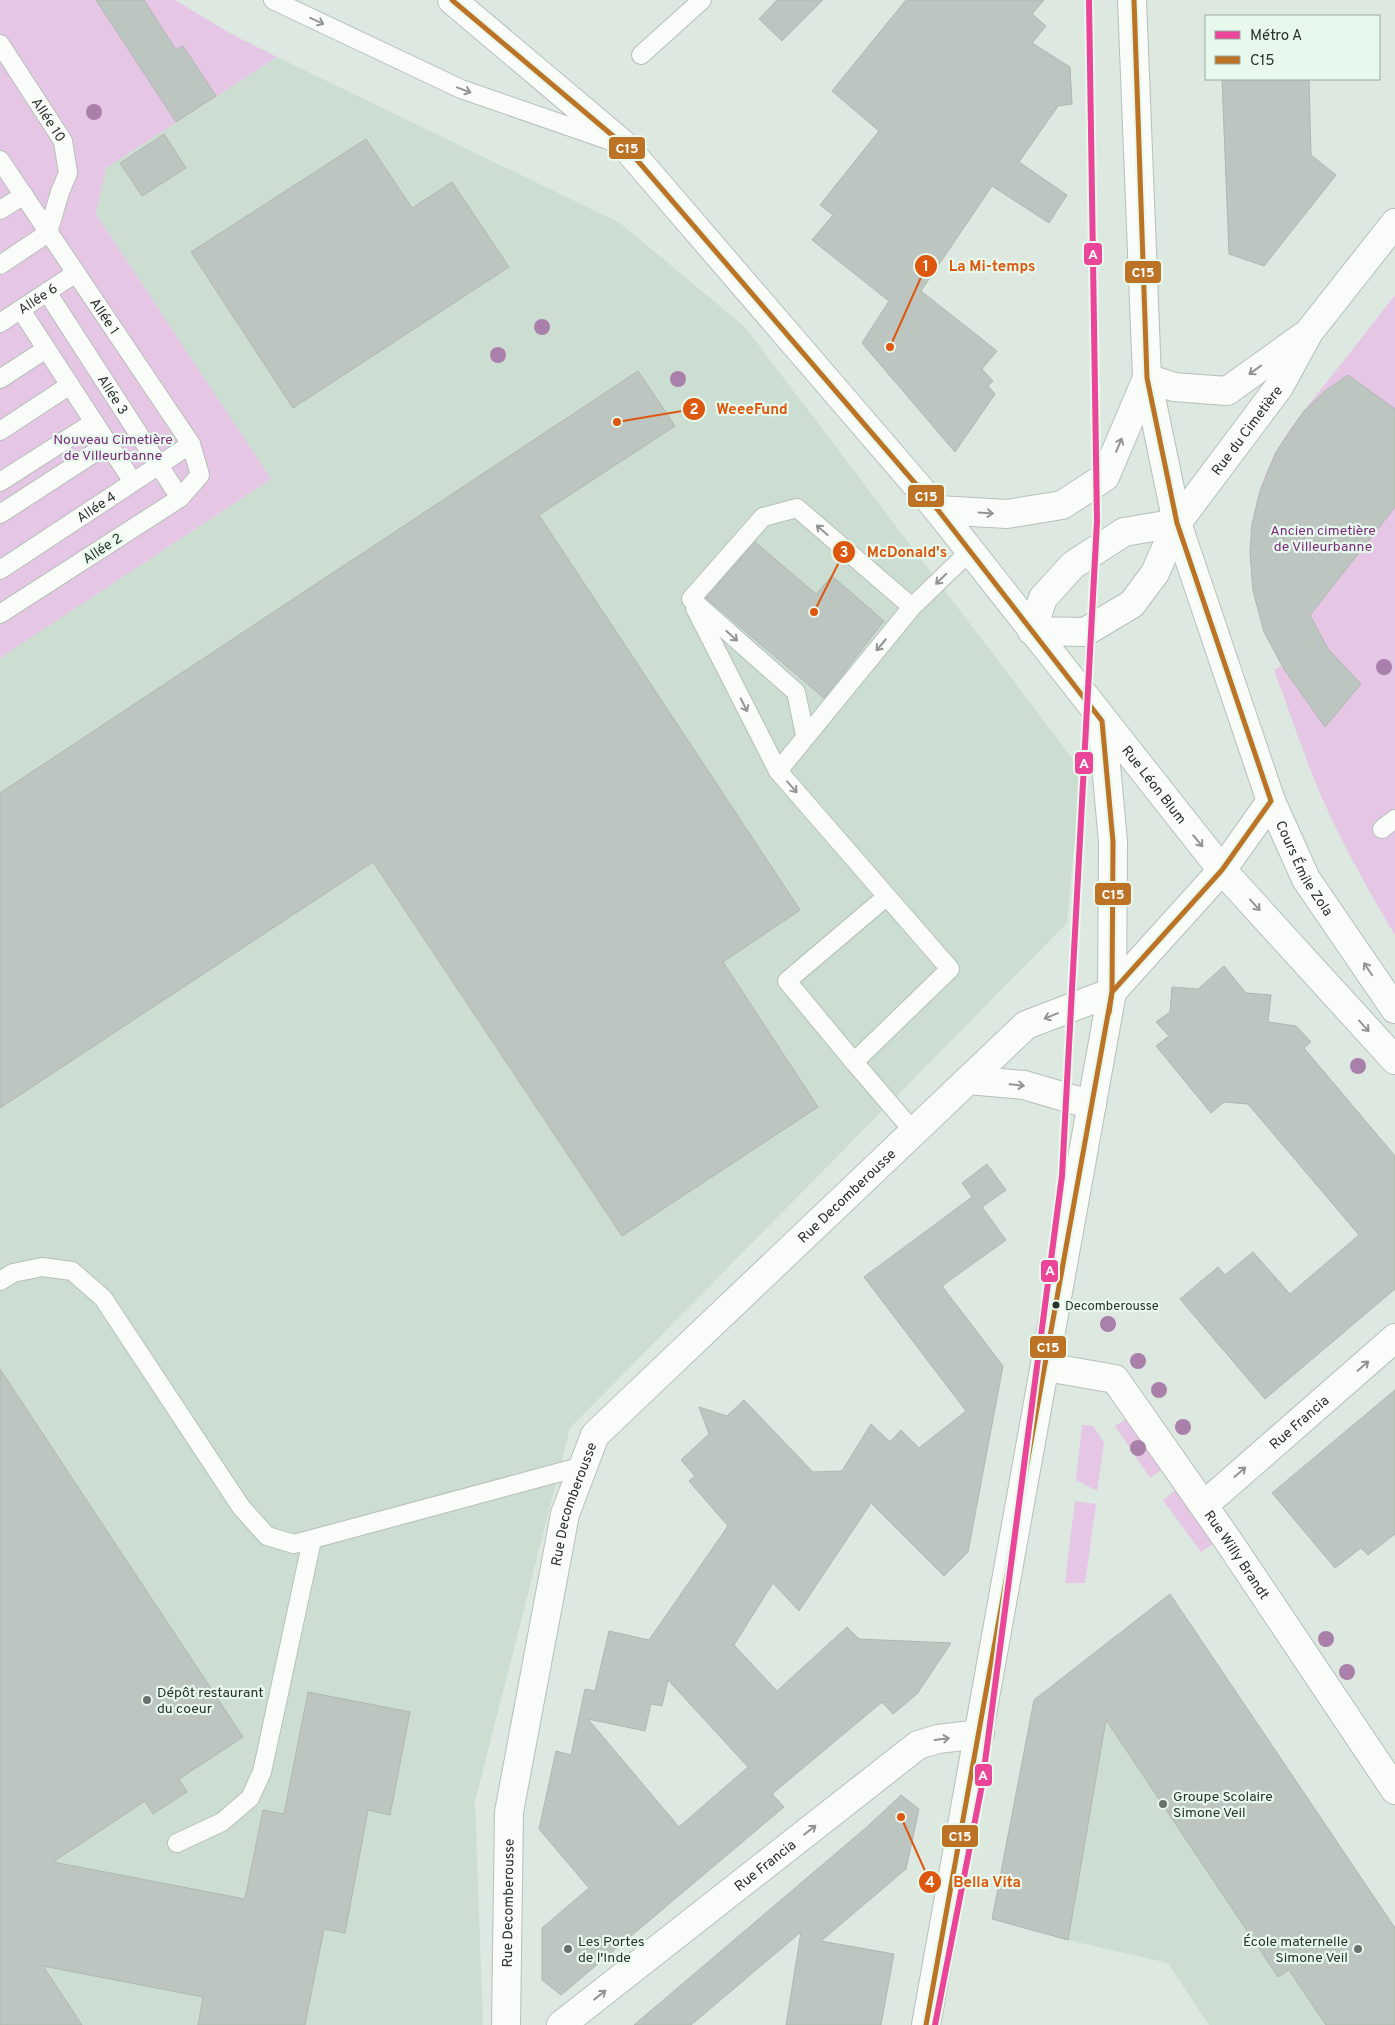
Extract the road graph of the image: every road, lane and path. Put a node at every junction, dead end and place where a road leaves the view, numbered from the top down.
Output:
1 (273, 0) edge
2 (452, 0) edge
3 (702, 0) edge
4 (1133, 3) edge
5 (0, 44) edge
6 (641, 55) dead end
7 (625, 146) junction
8 (0, 160) edge
9 (24, 195) junction
10 (0, 210) edge
11 (1395, 223) edge
12 (48, 233) junction
13 (0, 265) edge
14 (76, 273) junction
15 (47, 292) junction
16 (21, 310) junction
17 (0, 323) edge
18 (1309, 332) junction
19 (46, 349) junction
20 (1147, 378) junction
21 (0, 379) edge
22 (70, 385) junction
23 (94, 422) junction
24 (0, 431) edge
25 (108, 444) junction
26 (191, 444) junction
27 (158, 466) junction
28 (200, 475) joint
29 (0, 482) edge
30 (133, 482) junction
31 (180, 498) junction
32 (938, 510) junction
33 (0, 514) edge
34 (1177, 522) junction
35 (970, 552) junction
36 (0, 570) edge
37 (691, 599) junction
38 (912, 607) junction
39 (0, 614) edge
40 (1032, 631) junction
41 (1102, 721) junction
42 (805, 735) junction
43 (778, 771) junction
44 (1271, 801) junction
45 (1222, 870) junction
46 (886, 897) junction
47 (1112, 992) junction
48 (1395, 1009) edge
49 (1395, 1060) edge
50 (854, 1062) junction
51 (968, 1080) junction
52 (1092, 1105) junction
53 (914, 1132) junction
54 (0, 1282) edge
55 (1395, 1338) edge
56 (1046, 1367) junction
57 (583, 1466) junction
58 (1204, 1505) junction
59 (312, 1540) junction
60 (980, 1734) junction
61 (1395, 1790) edge
62 (177, 1843) dead end
63 (506, 2025) edge
64 (561, 2025) edge
65 (926, 2025) edge

1 -> 7 lane
2 - 7 street, Rue Léon Blum
3 - 6 lane
4 - 20 street, Cours Émile Zola
5 - 12 lane, Allée 10
7 - 32 street, Rue Léon Blum
8 - 9 lane, Allée 1
9 - 10 lane
9 - 12 lane, Allée 1
11 - 18 street, Rue du Cimetière
12 - 13 lane
12 - 14 lane, Allée 1
14 - 15 lane, Allée 6
14 - 26 lane, Allée 1
15 - 16 lane, Allée 6
15 - 27 lane, Allée 3
16 - 17 lane, Allée 6
16 - 19 lane
18 -> 20 street, Rue du Cimetière
18 - 34 street, Rue du Cimetière
19 - 21 lane
19 - 22 lane
32 -> 20 street
20 - 34 street, Cours Émile Zola
22 - 23 lane
22 - 24 lane
23 - 25 lane
23 - 29 lane
25 - 30 lane
25 - 33 lane
26 - 27 lane, Allée 4
26 - 28 lane, Allée 1
27 - 30 lane, Allée 4
27 - 31 lane, Allée 3
28 - 31 lane, Allée 2
30 - 36 lane, Allée 4
31 - 39 lane, Allée 2
32 - 35 street, Rue Léon Blum
34 - 40 street
34 - 40 street, Rue du Cimetière
34 - 44 street, Cours Émile Zola
35 -> 38 lane
35 - 40 street, Rue Léon Blum
38 -> 37 lane
37 -> 42 lane
37 -> 43 lane
38 -> 42 lane
40 - 41 street, Rue Léon Blum
41 -> 45 street, Rue Léon Blum
41 - 47 street
42 - 43 lane
43 -> 46 lane
44 - 45 street
48 -> 44 street, Cours Émile Zola
45 - 47 street
45 -> 49 street, Rue Léon Blum
46 - 50 lane
46 - 50 lane
47 -> 51 street
47 - 52 street
50 - 53 lane
51 -> 52 street
51 - 53 street, Rue Decomberousse
52 - 56 street
53 - 57 street, Rue Decomberousse
54 - 59 lane
58 -> 55 street, Rue Francia
56 - 58 street, Rue Willy Brandt
56 - 60 street
57 - 59 lane
57 - 63 street, Rue Decomberousse
58 - 61 street, Rue Willy Brandt
59 - 62 lane
64 -> 60 street, Rue Francia
60 - 65 street

